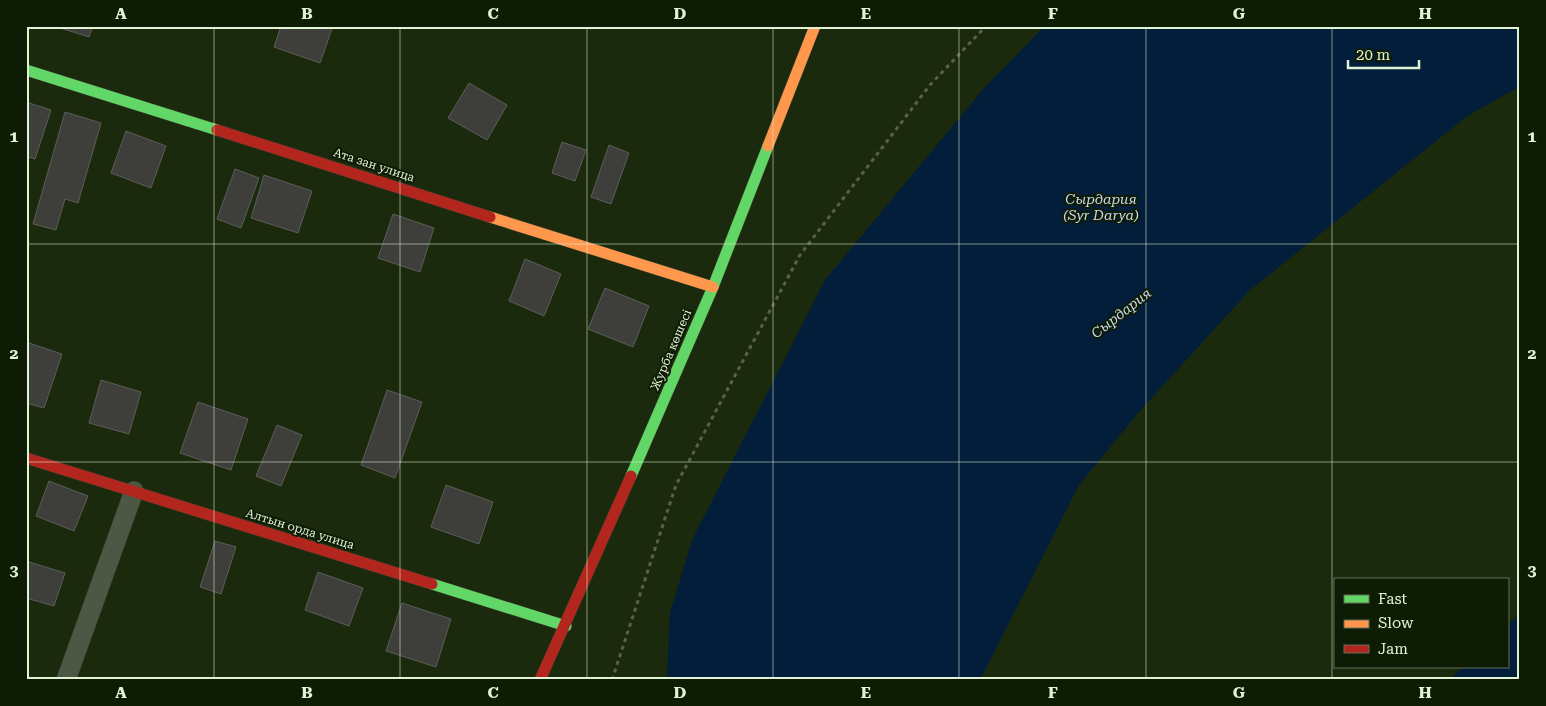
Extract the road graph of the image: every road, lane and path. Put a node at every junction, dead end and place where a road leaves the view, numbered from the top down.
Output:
1 (815, 26) edge
2 (986, 26) edge
3 (26, 70) edge
4 (713, 287) junction
5 (26, 458) edge
6 (134, 491) junction
7 (566, 626) junction
8 (66, 680) edge
9 (540, 680) edge
10 (612, 680) edge

1 - 4 street, Журба көшесі
2 - 10 path
3 - 4 street, Ата зан улица
4 - 7 street, Журба көшесі
5 - 6 street, Алтын орда улица
6 - 7 street, Алтын орда улица
6 - 8 street
7 - 9 street, Журба көшесі

